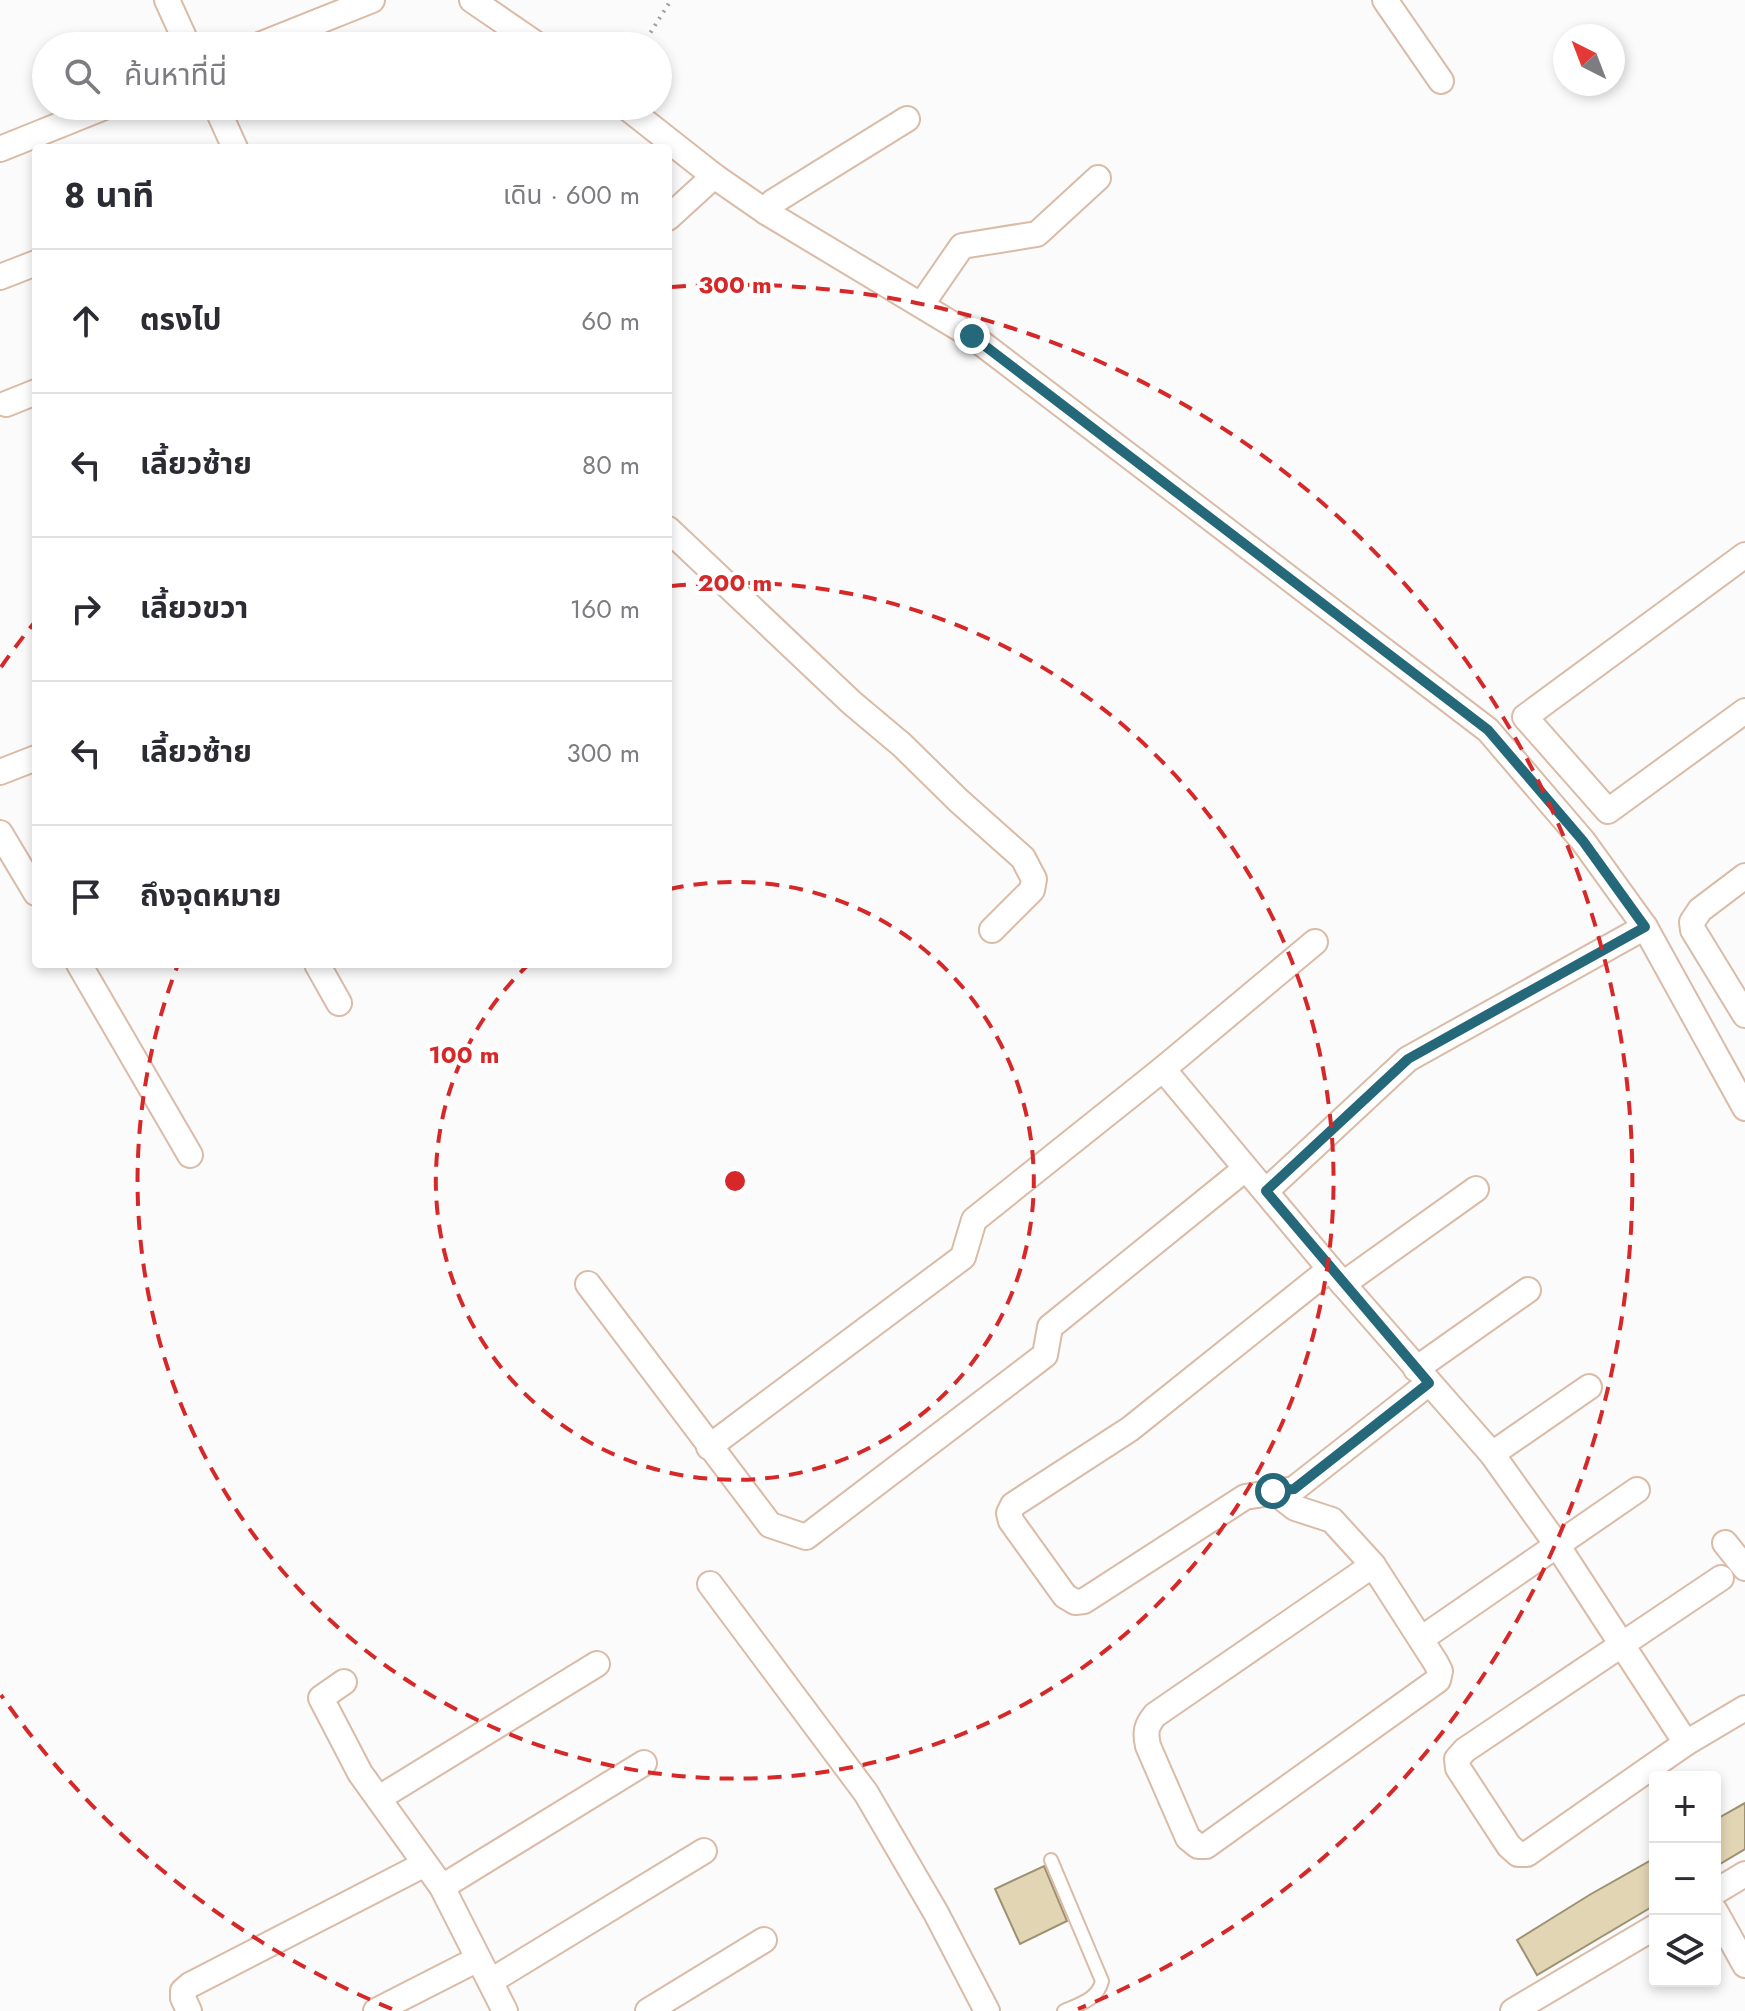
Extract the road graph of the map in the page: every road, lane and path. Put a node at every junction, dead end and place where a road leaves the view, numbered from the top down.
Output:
1 (167, 0) edge
2 (372, 0) edge
3 (472, 0) edge
4 (671, 0) edge
5 (1385, 0) edge
6 (182, 32) edge
7 (292, 32) edge
8 (519, 32) edge
9 (651, 32) edge
10 (1441, 81) dead end
11 (907, 119) dead end
12 (72, 120) edge
13 (222, 120) edge
14 (643, 120) edge
15 (233, 144) edge
16 (0, 149) edge
17 (714, 176) junction
18 (1098, 178) dead end
19 (766, 212) junction
20 (672, 214) edge
21 (32, 265) edge
22 (0, 277) edge
23 (922, 304) junction
24 (32, 394) edge
25 (6, 404) dead end
26 (672, 533) edge
27 (1745, 555) edge
28 (1745, 711) edge
29 (32, 760) edge
30 (1567, 765) junction
31 (0, 772) edge
32 (1540, 788) junction
33 (0, 833) edge
34 (1745, 876) edge
35 (32, 886) edge
36 (1645, 927) junction
37 (992, 930) dead end
38 (1315, 942) dead end
39 (81, 968) edge
40 (319, 968) edge
41 (1726, 984) junction
42 (339, 1003) dead end
43 (1691, 1007) junction
44 (1745, 1015) edge
45 (1163, 1069) junction
46 (1745, 1108) edge
47 (190, 1155) dead end
48 (1245, 1169) junction
49 (1476, 1189) dead end
50 (1266, 1191) junction
51 (1337, 1276) junction
52 (588, 1284) dead end
53 (1528, 1290) dead end
54 (1422, 1376) junction
55 (1589, 1387) dead end
56 (709, 1447) junction
57 (1492, 1454) junction
58 (1637, 1490) dead end
59 (1273, 1491) junction
60 (1725, 1543) dead end
61 (1557, 1545) junction
62 (1373, 1565) junction
63 (1745, 1568) edge
64 (1721, 1578) dead end
65 (710, 1584) dead end
66 (1421, 1639) junction
67 (1620, 1646) junction
68 (597, 1664) dead end
69 (344, 1682) dead end
70 (1745, 1708) edge
71 (1686, 1743) junction
72 (644, 1763) dead end
73 (379, 1798) junction
74 (704, 1851) dead end
75 (1051, 1860) dead end
76 (425, 1864) junction
77 (1745, 1874) edge
78 (442, 1887) junction
79 (1721, 1888) edge
80 (1717, 1915) edge
81 (1649, 1931) edge
82 (764, 1940) dead end
83 (478, 1959) junction
84 (1745, 1965) edge
85 (491, 1981) junction
86 (1530, 2007) edge
87 (189, 2011) edge
88 (376, 2011) edge
89 (505, 2011) edge
90 (648, 2011) edge
91 (987, 2011) edge
92 (1064, 2011) edge

1 - 6 street
2 - 7 street
3 - 8 street
4 - 9 path
5 - 10 street
11 - 19 street
12 - 16 street
13 - 15 street
14 - 17 street
17 - 19 street
17 - 20 street
18 - 23 street
19 - 23 street
21 - 22 street
23 - 32 street
24 - 25 street
26 - 37 street
27 - 30 street
28 - 30 street
29 - 31 street
30 - 32 street
32 - 36 street
33 - 35 street
34 - 41 street
36 - 43 street
36 - 50 street
38 - 45 street
39 - 47 street
40 - 42 street
41 - 43 street
41 - 44 street
43 - 46 street
45 - 48 street
45 - 56 street
48 - 50 street
48 - 56 street
49 - 51 street
50 - 51 street
51 - 54 street
51 - 59 street
52 - 56 street
53 - 54 street
54 - 57 street
54 - 59 street
55 - 57 street
57 - 61 street
58 - 61 street
59 - 62 street
60 - 63 street
61 - 66 street
61 - 67 street
62 - 66 street
62 - 66 street
64 - 67 street
65 - 91 street
67 - 71 street
67 - 71 street
68 - 73 street
69 - 73 street
70 - 71 street
72 - 78 street
73 - 76 street
74 - 85 street
75 - 92 lane
76 - 78 street
76 - 87 street
77 - 79 street
78 - 83 street
80 - 84 street
81 - 86 street
82 - 90 street
83 - 85 street
83 - 88 street
85 - 89 street

